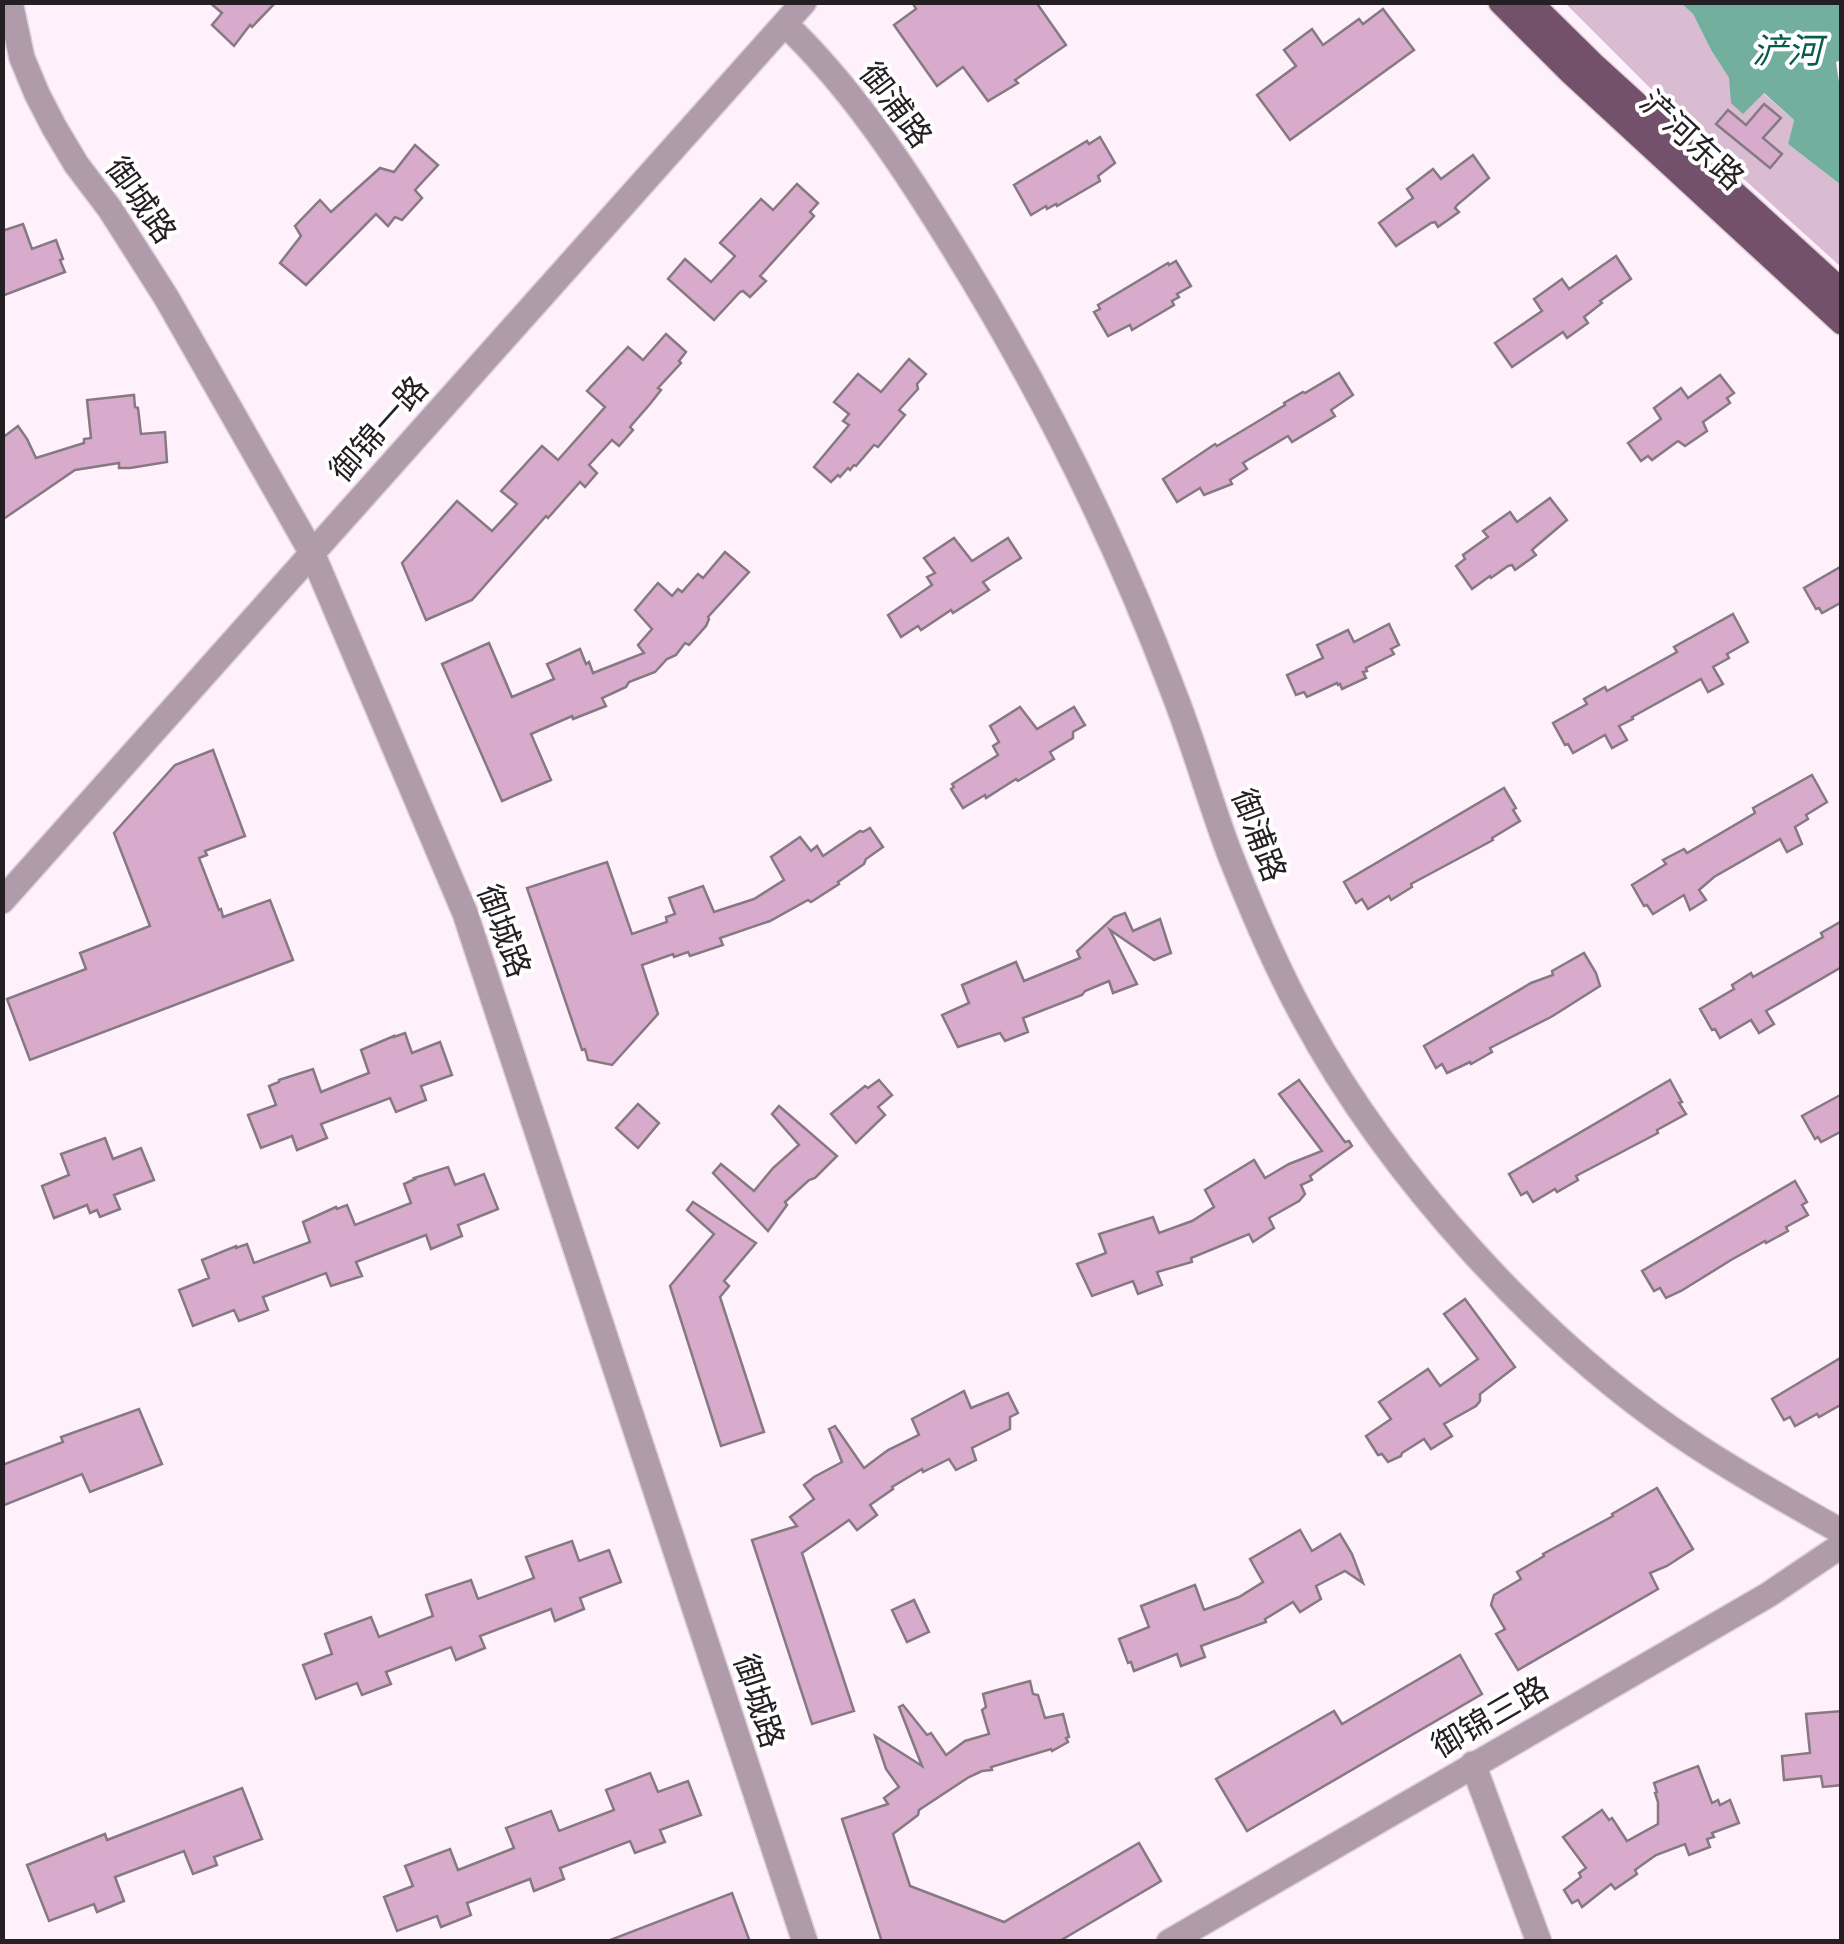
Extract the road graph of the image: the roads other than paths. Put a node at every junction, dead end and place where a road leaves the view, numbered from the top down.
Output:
1 (10, 2) edge
2 (804, 2) edge
3 (1501, 2) edge
4 (1530, 2) edge
5 (785, 24) junction
6 (1842, 292) edge
7 (1842, 322) edge
8 (312, 553) junction
9 (2, 901) edge
10 (1842, 1532) edge
11 (1842, 1545) edge
12 (1473, 1764) junction
13 (804, 1942) edge
14 (1169, 1942) edge
15 (1538, 1942) edge

1 - 8 street, 御城路
2 - 5 street, 御锦一路
3 - 7 main road, 浐河东路
4 - 6 main road, 浐河东路
5 - 8 street, 御锦一路
5 - 10 street, 御浦路
8 - 9 street, 御锦一路
8 - 13 street, 御城路
11 - 12 street, 御锦三路
12 - 14 street, 御锦三路
12 - 15 street

